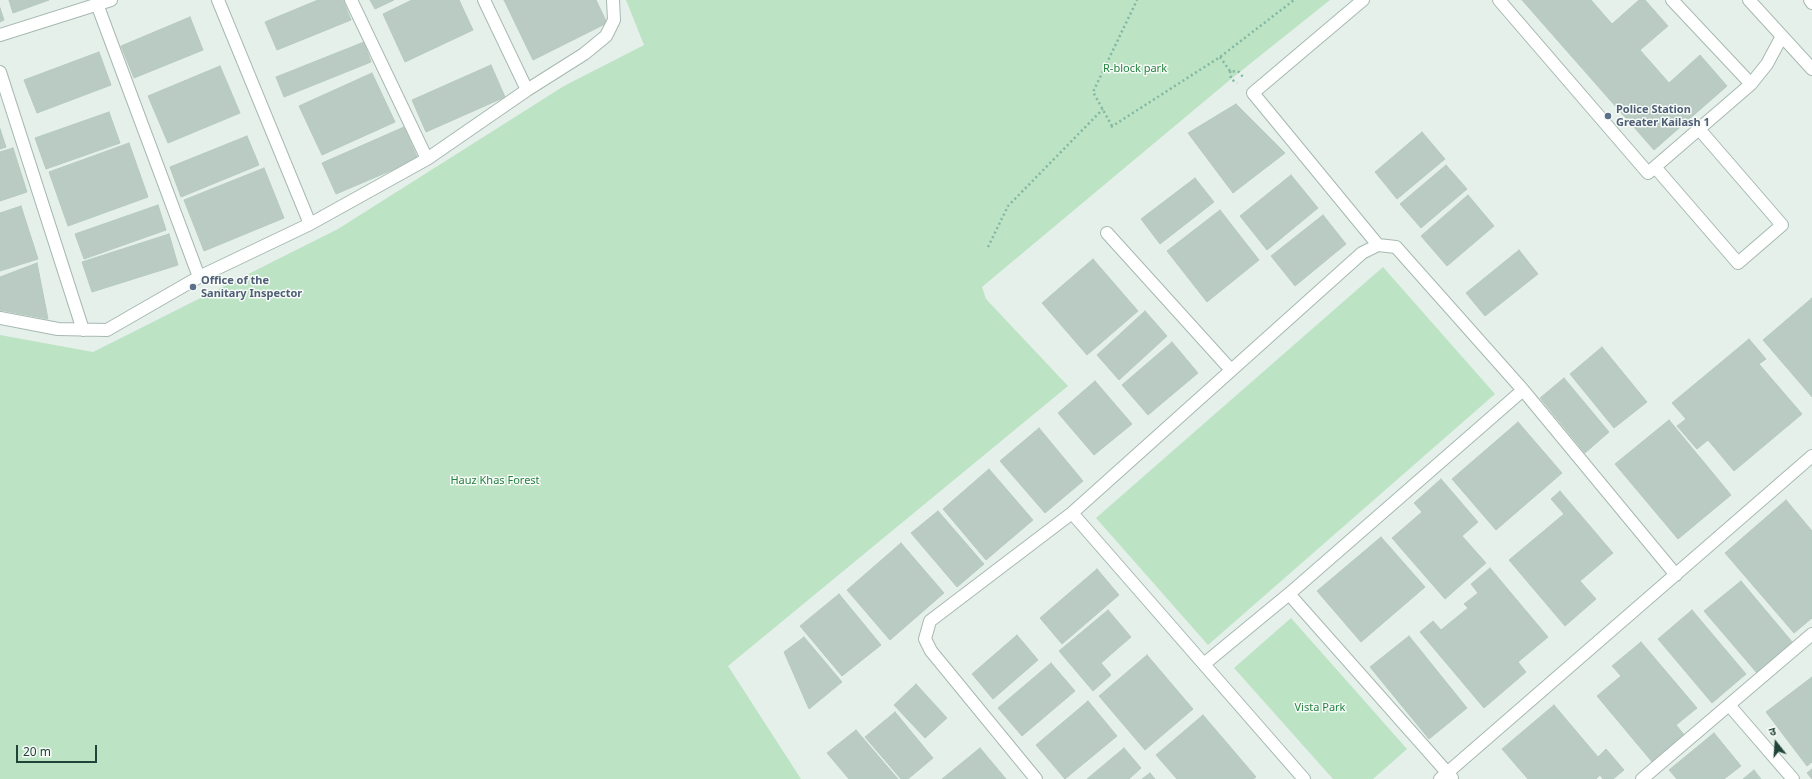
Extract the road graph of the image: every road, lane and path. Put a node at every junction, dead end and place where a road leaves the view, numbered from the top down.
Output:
1 (111, 0) edge
2 (218, 0) edge
3 (351, 0) edge
4 (484, 0) edge
5 (613, 0) edge
6 (1137, 0) edge
7 (1294, 0) edge
8 (1363, 0) edge
9 (1499, 0) edge
10 (1672, 0) edge
11 (1749, 0) edge
12 (1810, 0) edge
13 (1812, 3) edge
14 (98, 4) junction
15 (0, 35) edge
16 (1782, 36) junction
17 (1220, 57) junction
18 (1812, 69) edge
19 (1230, 71) junction
20 (0, 72) edge
21 (1239, 72) dead end
22 (1231, 79) dead end
23 (1751, 84) junction
24 (527, 90) junction
25 (1102, 109) junction
26 (1699, 129) junction
27 (427, 159) junction
28 (1655, 167) junction
29 (310, 224) junction
30 (1107, 233) dead end
31 (1378, 245) junction
32 (988, 247) dead end
33 (199, 277) junction
34 (0, 318) edge
35 (84, 330) junction
36 (1231, 370) junction
37 (1523, 390) junction
38 (1812, 456) edge
39 (1072, 513) junction
40 (1676, 575) junction
41 (1289, 594) junction
42 (1812, 634) edge
43 (1204, 664) junction
44 (1729, 705) junction
45 (1447, 777) edge
46 (1646, 778) edge
47 (1036, 779) edge
48 (1304, 779) edge
49 (1793, 779) edge

1 - 14 street
2 - 29 street
3 - 27 street
4 - 24 street
5 - 24 street
6 - 25 path
7 - 17 path
8 - 31 street
9 - 28 street
10 - 23 street
11 - 16 street
12 - 13 street
14 - 15 street
14 - 33 street
16 - 18 street
16 - 23 street
17 - 19 path
17 - 25 path
19 - 21 path
19 - 22 path
20 - 35 street
23 - 26 street
24 - 27 street
25 - 32 path
26 - 28 street
26 - 28 street
27 - 29 street
29 - 33 street
30 - 36 street
31 - 36 street
31 - 37 street
33 - 35 street
34 - 35 street
36 - 39 street
37 - 40 street
37 - 41 street
38 - 40 street
39 - 43 street
39 - 47 street
40 - 45 street
41 - 43 street
41 - 45 street
42 - 44 street
43 - 48 street
44 - 46 street
44 - 49 street

